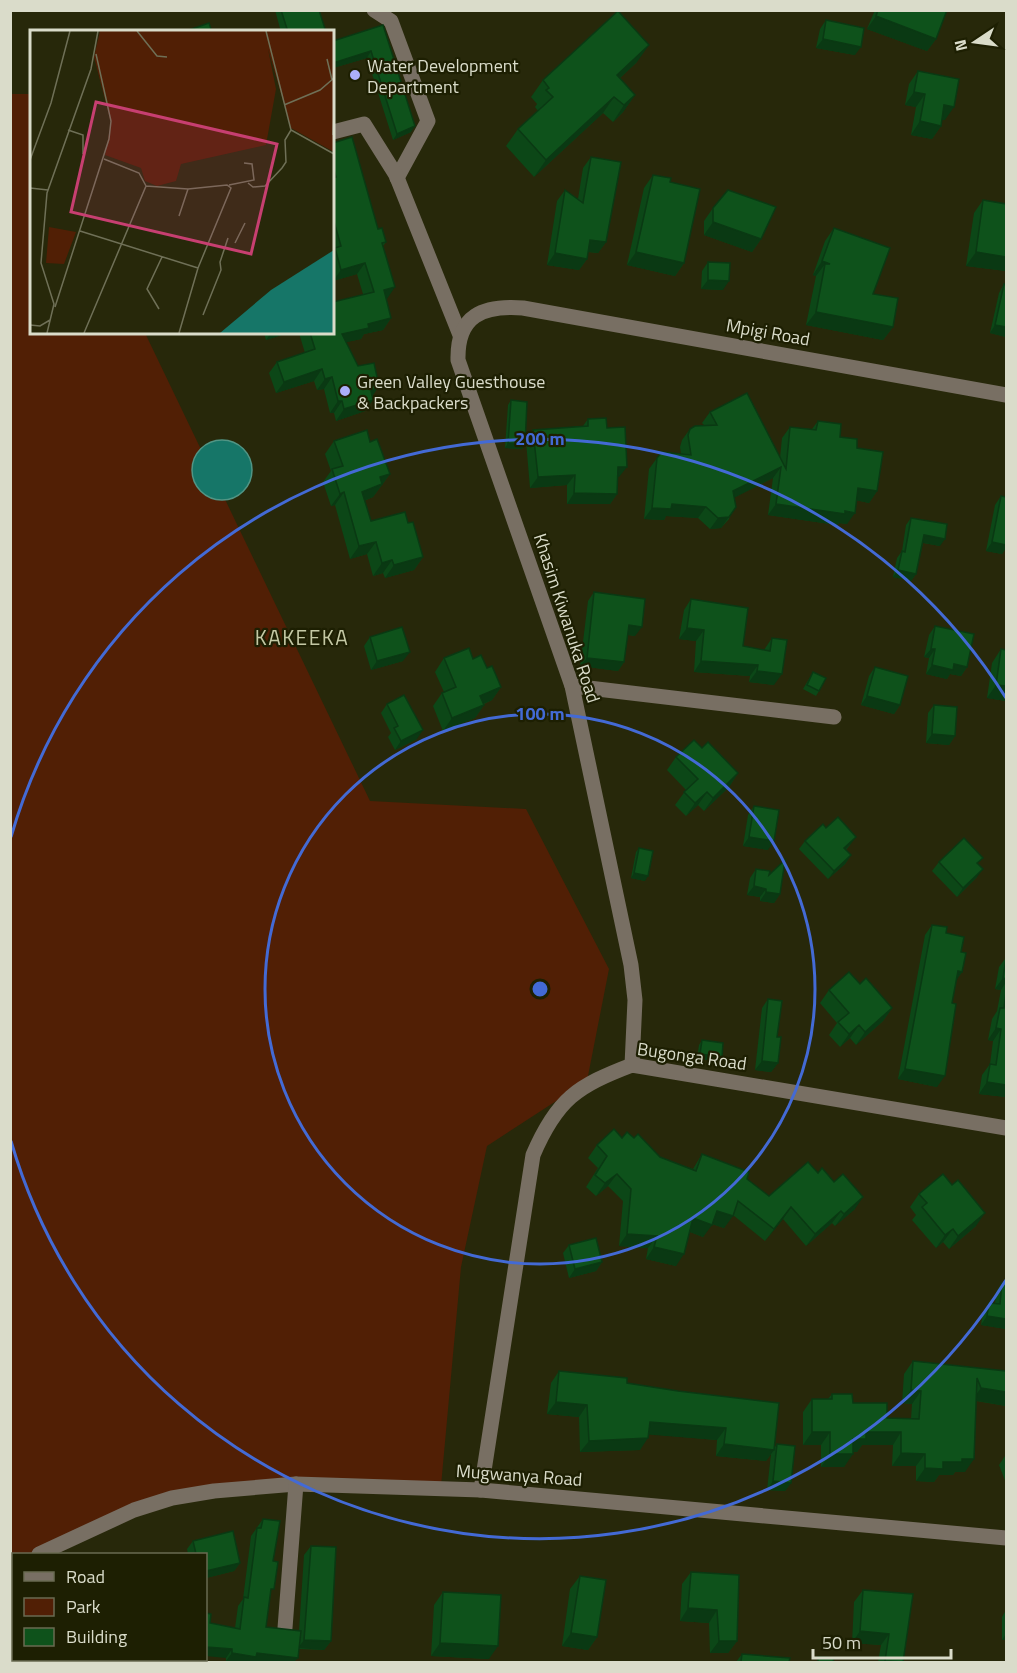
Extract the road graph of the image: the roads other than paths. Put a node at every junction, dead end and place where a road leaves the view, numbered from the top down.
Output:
1 (374, 10) edge
2 (334, 132) edge
3 (398, 178) junction
4 (460, 335) junction
5 (1006, 395) edge
6 (572, 686) junction
7 (834, 717) dead end
8 (632, 1065) junction
9 (1006, 1128) edge
10 (296, 1484) junction
11 (480, 1490) junction
12 (1006, 1538) edge
13 (41, 1553) edge
14 (285, 1628) edge

1 - 3 street
2 - 3 street
3 - 4 street
4 - 5 street, Mpigi Road
4 - 6 street, Khasim Kiwanuka Road
6 - 7 street
6 - 8 street, Khasim Kiwanuka Road
8 - 9 street, Bugonga Road
8 - 11 street, Bugonga Road
10 - 11 street, Mugwanya Road
10 - 13 street, Mugwanya Road
10 - 14 street
11 - 12 street, Mugwanya Road

